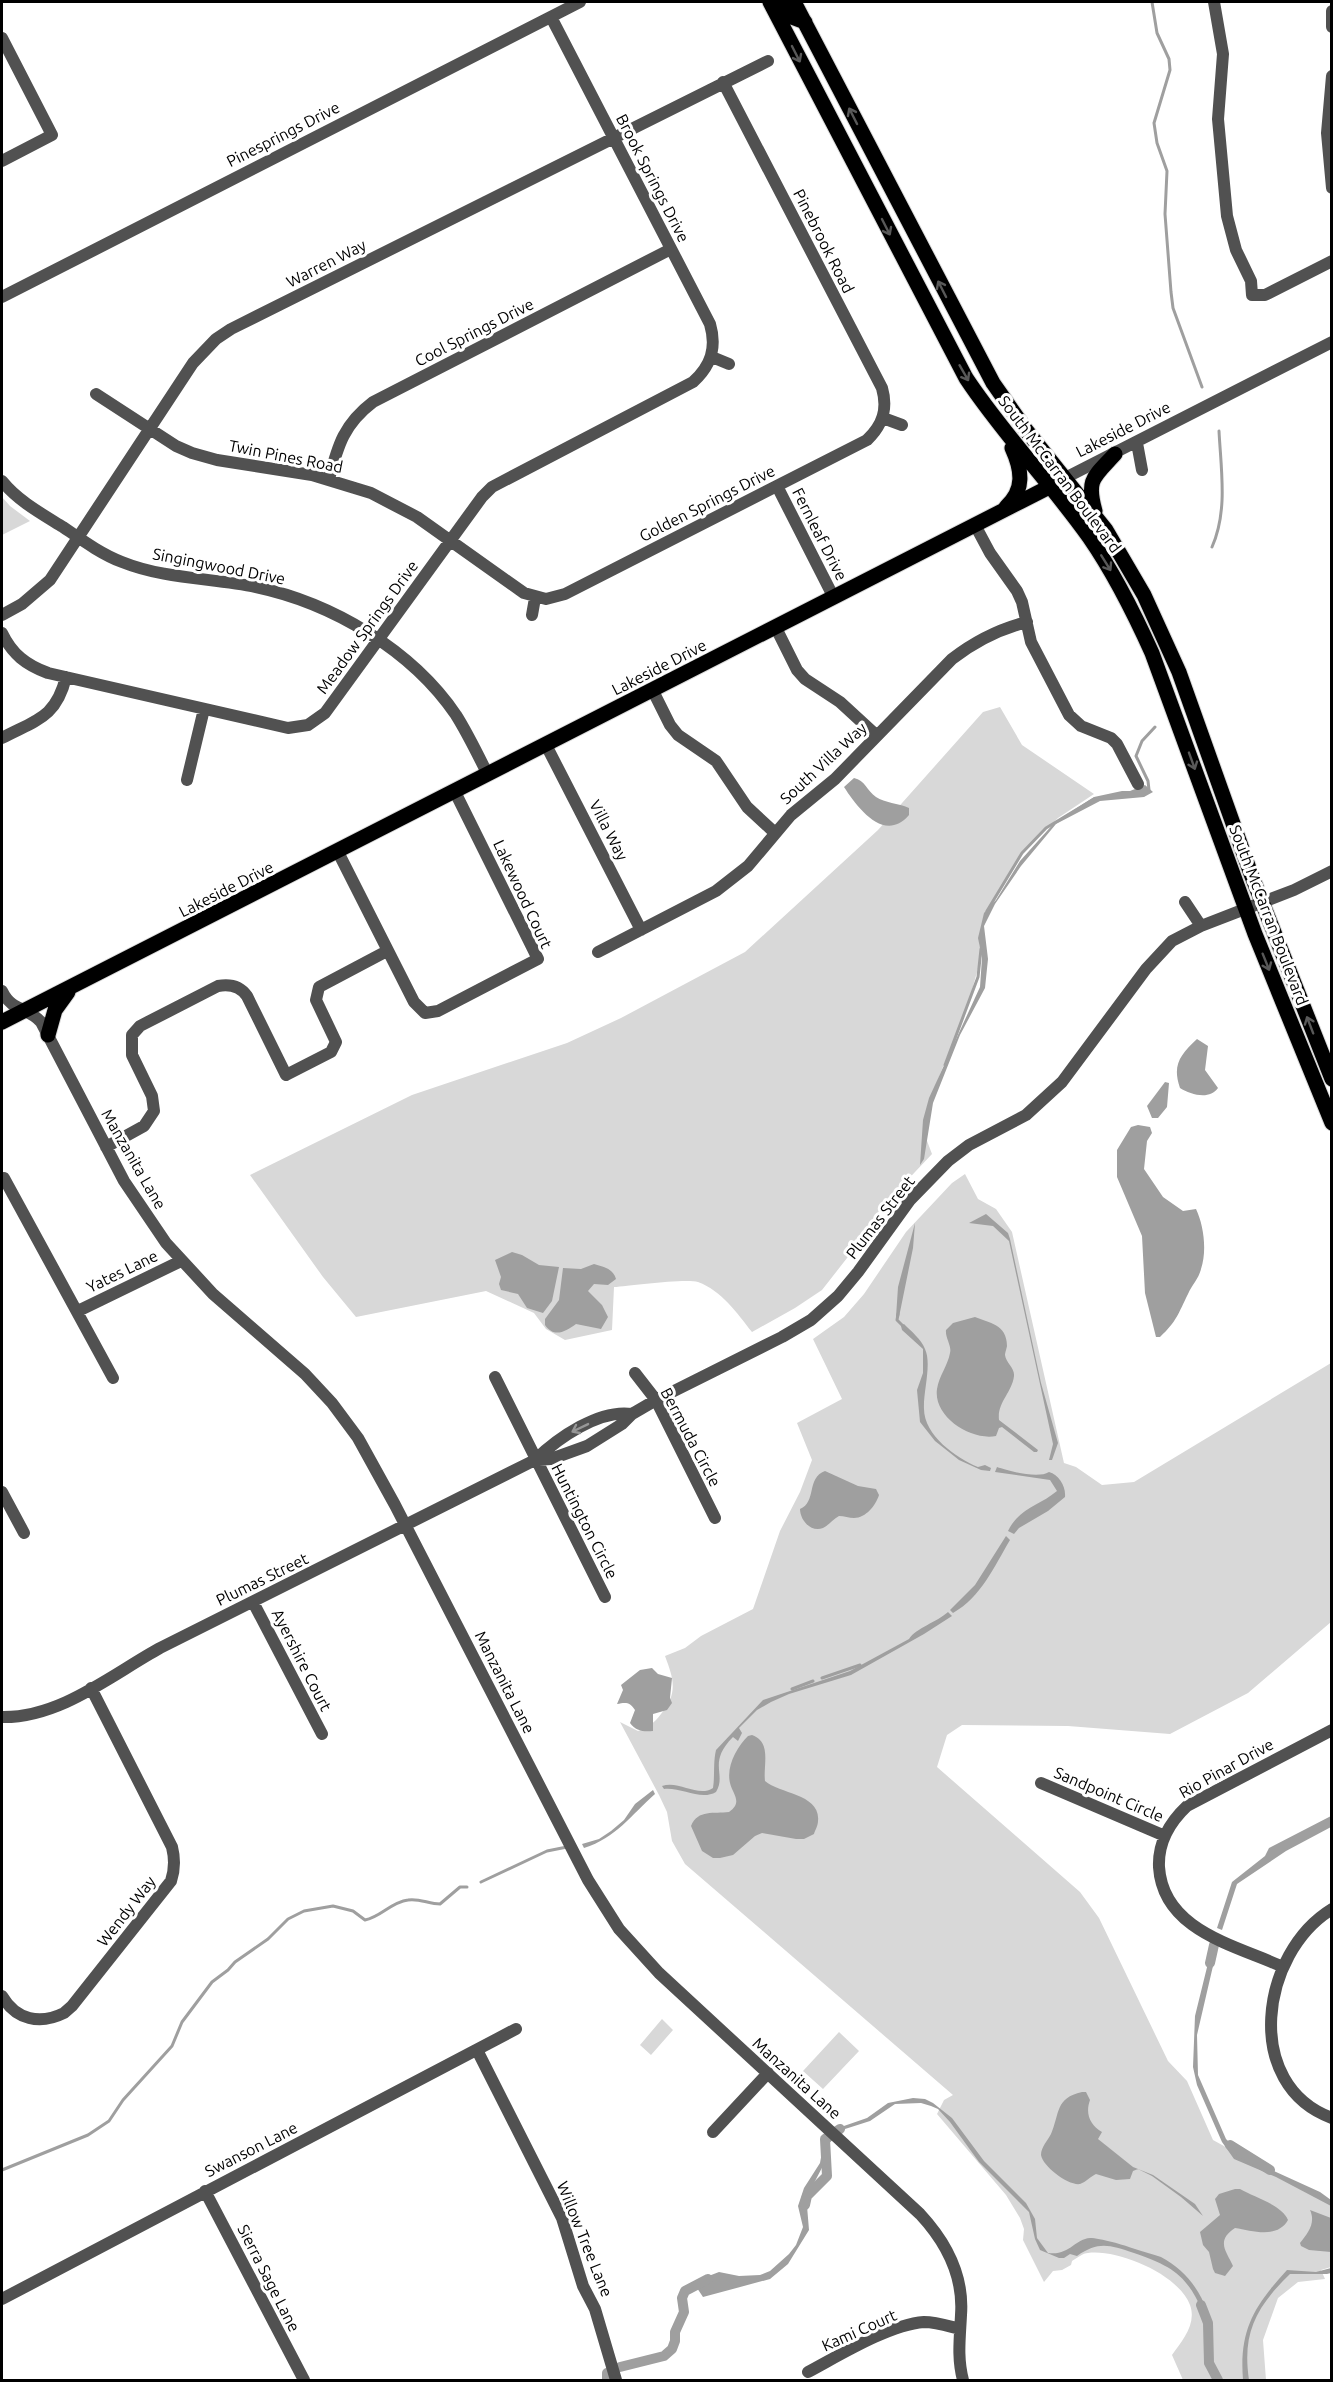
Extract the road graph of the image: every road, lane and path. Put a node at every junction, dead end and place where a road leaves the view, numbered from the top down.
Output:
1 (580, 2) edge
2 (770, 2) edge
3 (782, 2) edge
4 (794, 2) edge
5 (1214, 2) edge
6 (1332, 11) edge
7 (550, 17) junction
8 (805, 22) junction
9 (1332, 27) edge
10 (2, 38) edge
11 (768, 60) dead end
12 (1332, 76) edge
13 (723, 82) junction
14 (825, 110) junction
15 (1329, 111) edge
16 (613, 136) junction
17 (2, 161) edge
18 (1332, 189) edge
19 (897, 201) junction
20 (671, 249) junction
21 (1332, 261) edge
22 (2, 297) edge
23 (1332, 342) edge
24 (712, 357) junction
25 (729, 364) dead end
26 (96, 394) dead end
27 (883, 418) junction
28 (902, 425) dead end
29 (150, 429) junction
30 (1004, 431) junction
31 (1137, 443) junction
32 (1115, 454) junction
33 (1142, 470) dead end
34 (329, 478) junction
35 (1065, 478) junction
36 (2, 481) edge
37 (777, 486) junction
38 (1049, 487) junction
39 (1001, 512) junction
40 (1097, 519) junction
41 (975, 525) junction
42 (79, 538) junction
43 (450, 540) junction
44 (535, 598) junction
45 (834, 598) junction
46 (2, 615) edge
47 (532, 615) dead end
48 (1027, 622) junction
49 (776, 628) junction
50 (2, 633) edge
51 (378, 640) junction
52 (1152, 653) junction
53 (66, 677) junction
54 (653, 691) junction
55 (204, 709) junction
56 (877, 736) junction
57 (2, 738) edge
58 (1204, 742) junction
59 (546, 745) junction
60 (488, 775) junction
61 (187, 780) dead end
62 (1138, 784) dead end
63 (455, 792) junction
64 (775, 833) junction
65 (338, 852) junction
66 (1332, 872) edge
67 (1262, 901) junction
68 (1185, 902) dead end
69 (1246, 907) junction
70 (1201, 926) junction
71 (641, 930) junction
72 (387, 951) junction
73 (598, 952) dead end
74 (71, 988) junction
75 (2, 991) edge
76 (24, 1012) junction
77 (2, 1022) edge
78 (48, 1035) junction
79 (1332, 1079) edge
80 (1332, 1123) edge
81 (106, 1147) junction
82 (4, 1178) dead end
83 (181, 1261) junction
84 (78, 1311) junction
85 (635, 1373) dead end
86 (495, 1377) dead end
87 (113, 1378) dead end
88 (656, 1400) junction
89 (632, 1414) junction
90 (535, 1460) junction
91 (2, 1492) edge
92 (715, 1518) dead end
93 (406, 1526) junction
94 (24, 1533) dead end
95 (605, 1597) dead end
96 (253, 1602) junction
97 (91, 1688) junction
98 (2, 1717) edge
99 (1332, 1730) edge
100 (322, 1734) dead end
101 (1041, 1783) dead end
102 (1165, 1836) junction
103 (1332, 1909) edge
104 (1281, 1966) junction
105 (2, 1996) edge
106 (516, 2029) dead end
107 (477, 2050) junction
108 (768, 2073) junction
109 (1332, 2118) edge
110 (713, 2132) dead end
111 (205, 2191) junction
112 (2, 2299) edge
113 (960, 2329) junction
114 (808, 2372) dead end
115 (304, 2380) edge
116 (616, 2380) edge
117 (963, 2380) edge

1 - 7 street, Pinesprings Drive
2 -> 14 main road, South McCarran Boulevard
3 - 8 main road
4 - 8 main road, South McCarran Boulevard
5 - 21 street
6 - 9 street
7 - 16 street, Brook Springs Drive
7 - 22 street, Pinesprings Drive
19 -> 8 main road, South McCarran Boulevard
10 - 17 street
11 - 13 street, Warren Way
12 - 15 street
13 - 16 street, Warren Way
13 - 27 street, Pinebrook Road
14 - 19 main road
14 -> 30 main road, South McCarran Boulevard
15 - 18 street
16 - 20 street, Brook Springs Drive
16 - 29 street, Warren Way
35 -> 19 main road, South McCarran Boulevard
20 - 24 street, Brook Springs Drive
20 - 34 street, Cool Springs Drive
23 - 31 street, Lakeside Drive
24 - 25 street
24 - 43 street, Meadow Springs Drive
26 - 29 street, Twin Pines Road
27 - 28 street
27 - 37 street, Golden Springs Drive
29 - 34 street, Twin Pines Road
29 - 42 street, Warren Way
30 - 38 main road, South McCarran Boulevard
30 - 39 main road
31 - 32 street, Lakeside Drive
31 - 33 street
32 - 35 street, Lakeside Drive
32 - 40 main road
34 - 43 street, Twin Pines Road
35 - 38 main road, Lakeside Drive
35 - 40 main road, South McCarran Boulevard
36 - 42 street, Singingwood Drive
37 - 44 street, Golden Springs Drive
37 - 45 street, Fernleaf Drive
38 - 39 main road, Lakeside Drive
38 -> 52 main road, South McCarran Boulevard
39 - 41 main road, Lakeside Drive
40 - 58 main road, South McCarran Boulevard
41 - 45 main road, Lakeside Drive
41 - 48 street
42 - 46 street, Warren Way
42 - 51 street, Singingwood Drive
43 - 44 street, Twin Pines Road
43 - 51 street, Meadow Springs Drive
44 - 47 street
45 - 49 main road, Lakeside Drive
48 - 56 street, South Villa Way
48 - 62 street
49 - 54 main road, Lakeside Drive
49 - 56 street
50 - 53 street, Meadow Springs Drive
51 - 55 street, Meadow Springs Drive
51 - 60 street, Singingwood Drive
52 - 58 main road
52 -> 69 main road, South McCarran Boulevard
53 - 55 street, Meadow Springs Drive
53 - 57 street
54 - 59 main road, Lakeside Drive
54 - 64 street
55 - 61 street
56 - 64 street, South Villa Way
58 - 67 main road, South McCarran Boulevard
59 - 60 main road, Lakeside Drive
59 - 71 street, Villa Way
60 - 63 main road, Lakeside Drive
63 - 65 main road, Lakeside Drive
63 - 72 street, Lakewood Court
64 - 71 street, South Villa Way
65 - 72 street, Lakewood Court
65 - 74 main road, Lakeside Drive
66 - 67 street, Plumas Street
67 - 69 street, Plumas Street
79 -> 67 main road, South McCarran Boulevard
68 - 70 street
69 - 70 street, Plumas Street
69 -> 80 main road, South McCarran Boulevard
70 - 88 street, Plumas Street
71 - 73 street, South Villa Way
72 - 81 street
74 - 76 main road, Lakeside Drive
74 - 78 main road
75 - 76 street, Manzanita Lane
76 - 77 main road, Lakeside Drive
76 - 78 street, Manzanita Lane
78 - 81 street, Manzanita Lane
81 - 83 street, Manzanita Lane
82 - 84 street, Yates Lane
83 - 84 street, Yates Lane
83 - 93 street, Manzanita Lane
84 - 87 street, Yates Lane
85 - 88 street, Bermuda Circle
86 - 90 street, Huntington Circle
88 - 89 street, Plumas Street
88 - 92 street, Bermuda Circle
89 - 90 street, Plumas Street
89 -> 90 street, Plumas Street
90 - 93 street, Plumas Street
90 - 95 street, Huntington Circle
91 - 94 street
93 - 96 street, Plumas Street
93 - 108 street, Manzanita Lane
96 - 97 street, Plumas Street
96 - 100 street, Ayershire Court
97 - 98 street, Plumas Street
97 - 105 street, Wendy Way
99 - 102 street, Rio Pinar Drive
101 - 102 street, Sandpoint Circle
102 - 104 street, Rio Pinar Drive
103 - 104 street
104 - 109 street
106 - 107 street, Swanson Lane
107 - 111 street, Swanson Lane
107 - 116 street, Willow Tree Lane
108 - 110 street
108 - 113 street, Manzanita Lane
111 - 112 street, Swanson Lane
111 - 115 street, Sierra Sage Lane
113 - 114 street, Kami Court
113 - 117 street, Manzanita Lane

